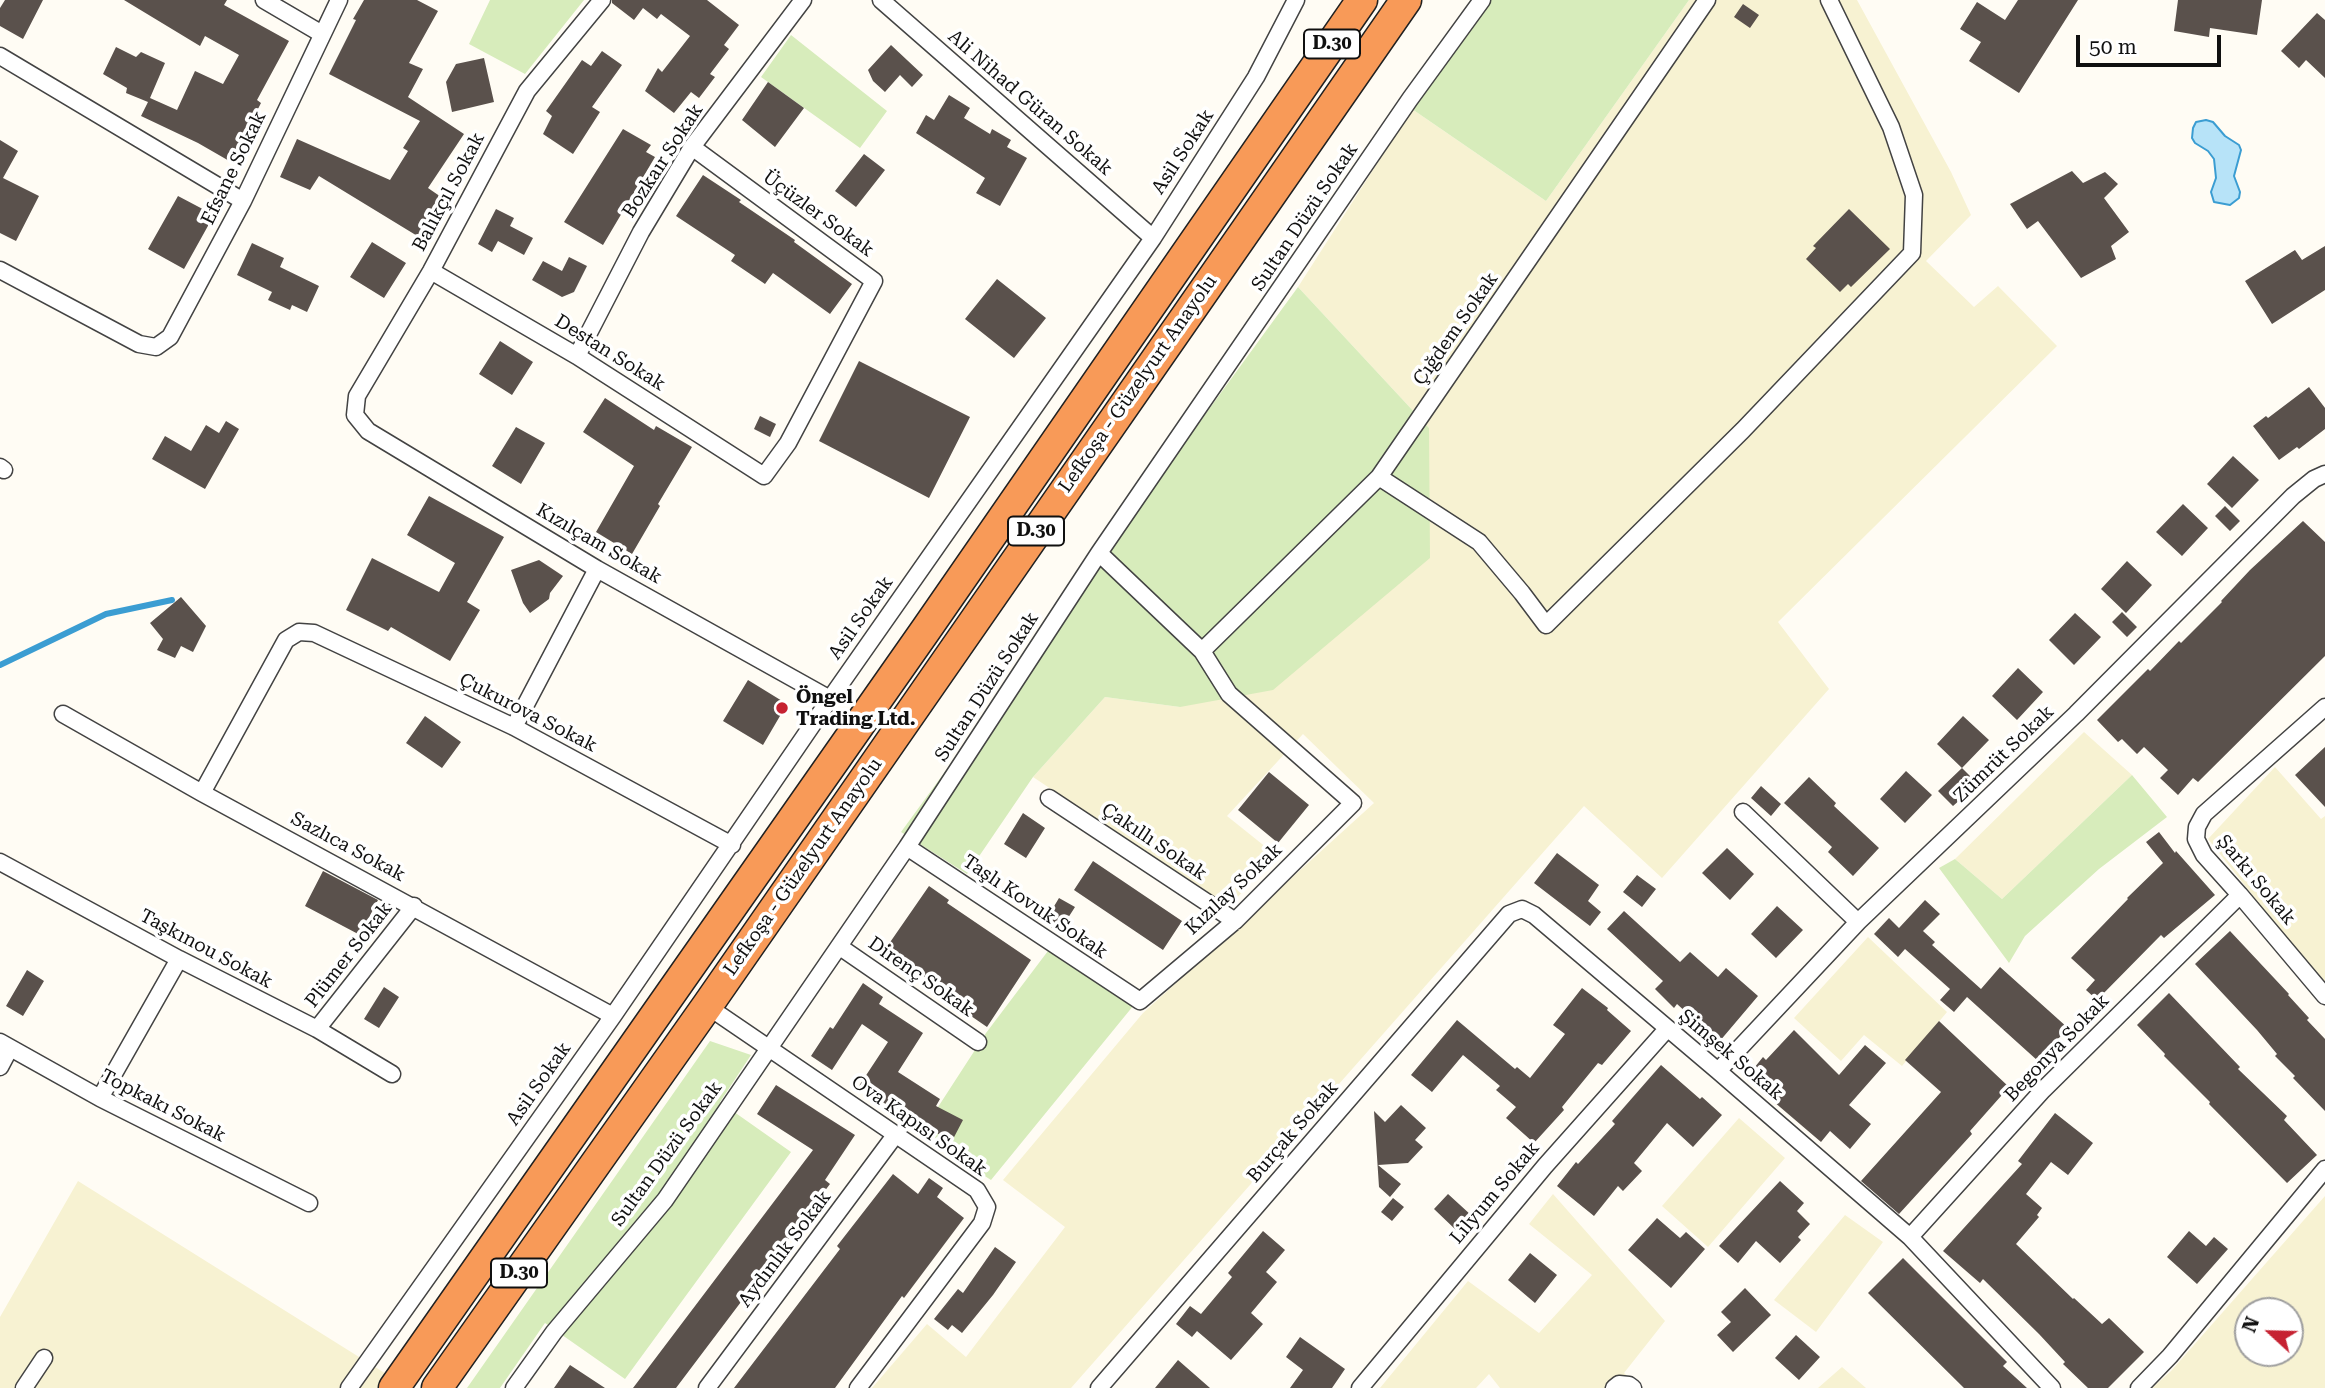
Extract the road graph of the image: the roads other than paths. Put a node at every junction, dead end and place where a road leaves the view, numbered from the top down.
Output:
1 (264, 0) edge
2 (339, 0) edge
3 (601, 0) edge
4 (803, 0) edge
5 (881, 0) edge
6 (1296, 0) edge
7 (1362, 0) edge
8 (1406, 0) edge
9 (1482, 0) edge
10 (1707, 0) edge
11 (1829, 0) edge
12 (322, 34) junction
13 (0, 56) edge
14 (692, 147) junction
15 (243, 201) junction
16 (1153, 238) junction
17 (0, 270) edge
18 (431, 271) junction
19 (577, 356) junction
20 (355, 415) joint
21 (2325, 474) edge
22 (764, 476) joint
23 (1379, 477) junction
24 (1099, 554) junction
25 (597, 569) junction
26 (1202, 651) junction
27 (830, 699) junction
28 (2325, 707) edge
29 (63, 714) dead end
30 (514, 727) junction
31 (202, 793) junction
32 (1049, 799) dead end
33 (1743, 812) dead end
34 (732, 845) junction
35 (907, 847) junction
36 (0, 862) edge
37 (2240, 895) junction
38 (414, 906) junction
39 (1522, 909) joint
40 (1235, 921) junction
41 (1858, 922) junction
42 (840, 947) junction
43 (178, 959) junction
44 (2325, 996) edge
45 (1140, 1001) joint
46 (707, 1006) junction
47 (613, 1016) junction
48 (1667, 1029) junction
49 (317, 1030) junction
50 (978, 1042) dead end
51 (5, 1045) edge
52 (769, 1048) junction
53 (0, 1067) edge
54 (1718, 1071) junction
55 (392, 1074) dead end
56 (100, 1098) junction
57 (896, 1135) junction
58 (2325, 1169) edge
59 (309, 1203) dead end
60 (1910, 1237) junction
61 (44, 1358) dead end
62 (24, 1388) edge
63 (349, 1388) edge
64 (394, 1388) edge
65 (437, 1388) edge
66 (514, 1388) edge
67 (707, 1388) edge
68 (858, 1388) edge
69 (1099, 1388) edge
70 (1360, 1388) edge
71 (1614, 1388) edge
72 (1633, 1388) edge
73 (2052, 1388) edge
74 (2139, 1388) edge

1 - 12 street
2 - 12 street, Efsane Sokak
3 - 18 street, Balıkçıl Sokak
4 - 14 street, Bozkaır Sokak
5 - 16 street, Ali Nihad Güran Sokak
6 - 16 street, Asil Sokak
7 - 64 highway, Lefkoşa - Güzelyurt Anayolu / D.30
8 - 46 highway, Lefkoşa - Güzelyurt Anayolu / D.30
9 - 24 street, Sultan Düzü Sokak
10 - 23 street, Çığdem Sokak
11 - 23 street
12 - 15 street, Efsane Sokak
13 - 15 street
14 - 19 street, Bozkaır Sokak
14 - 22 street, Üçüzler Sokak
15 - 17 street, Efsane Sokak
16 - 27 street, Asil Sokak
18 - 19 street, Destan Sokak
18 - 20 street, Balıkçıl Sokak
19 - 22 street, Destan Sokak
20 - 25 street, Kızılçam Sokak
21 - 41 street, Zümrüt Sokak
23 - 26 street, Çığdem Sokak
24 - 26 street
24 - 35 street, Sultan Düzü Sokak
25 - 27 street, Kızılçam Sokak
25 - 30 street
26 - 40 street, Kızılay Sokak
27 - 34 street, Asil Sokak
28 - 37 street, Şarkı Sokak
29 - 31 street, Sazlıca Sokak
30 - 31 street, Çukurova Sokak
30 - 34 street, Çukurova Sokak
31 - 38 street, Sazlıca Sokak
32 - 40 street, Çakıllı Sokak
33 - 41 street
34 - 47 street, Asil Sokak
35 - 42 street, Sultan Düzü Sokak
35 - 45 street, Taşlı Kovuk Sokak
36 - 43 street, Taşkınou Sokak
37 - 44 street, Şarkı Sokak
37 - 60 street, Begonya Sokak
38 - 47 street, Sazlıca Sokak
38 - 49 street, Plümer Sokak
39 - 48 street, Şimşek Sokak
39 - 69 street, Burçak Sokak
40 - 45 street, Kızılay Sokak
41 - 54 street, Zümrüt Sokak
42 - 50 street, Direnç Sokak
42 - 52 street, Sultan Düzü Sokak
43 - 49 street, Taşkınou Sokak
43 - 56 street
46 - 52 street, Ova Kapısı Sokak
46 - 65 highway, Lefkoşa - Güzelyurt Anayolu / D.30
47 - 63 street, Asil Sokak
48 - 54 street, Şimşek Sokak
48 - 70 street, Lilyum Sokak
49 - 55 street, Taşkınou Sokak
51 - 53 street
51 - 56 street, Topkakı Sokak
52 - 57 street, Ova Kapısı Sokak
52 - 66 street, Sultan Düzü Sokak
54 - 60 street, Şimşek Sokak
56 - 59 street, Topkakı Sokak
57 - 67 street, Aydınlık Sokak
57 - 68 street, Ova Kapısı Sokak
58 - 74 street
60 - 73 street, Şimşek Sokak
61 - 62 street
71 - 72 street

